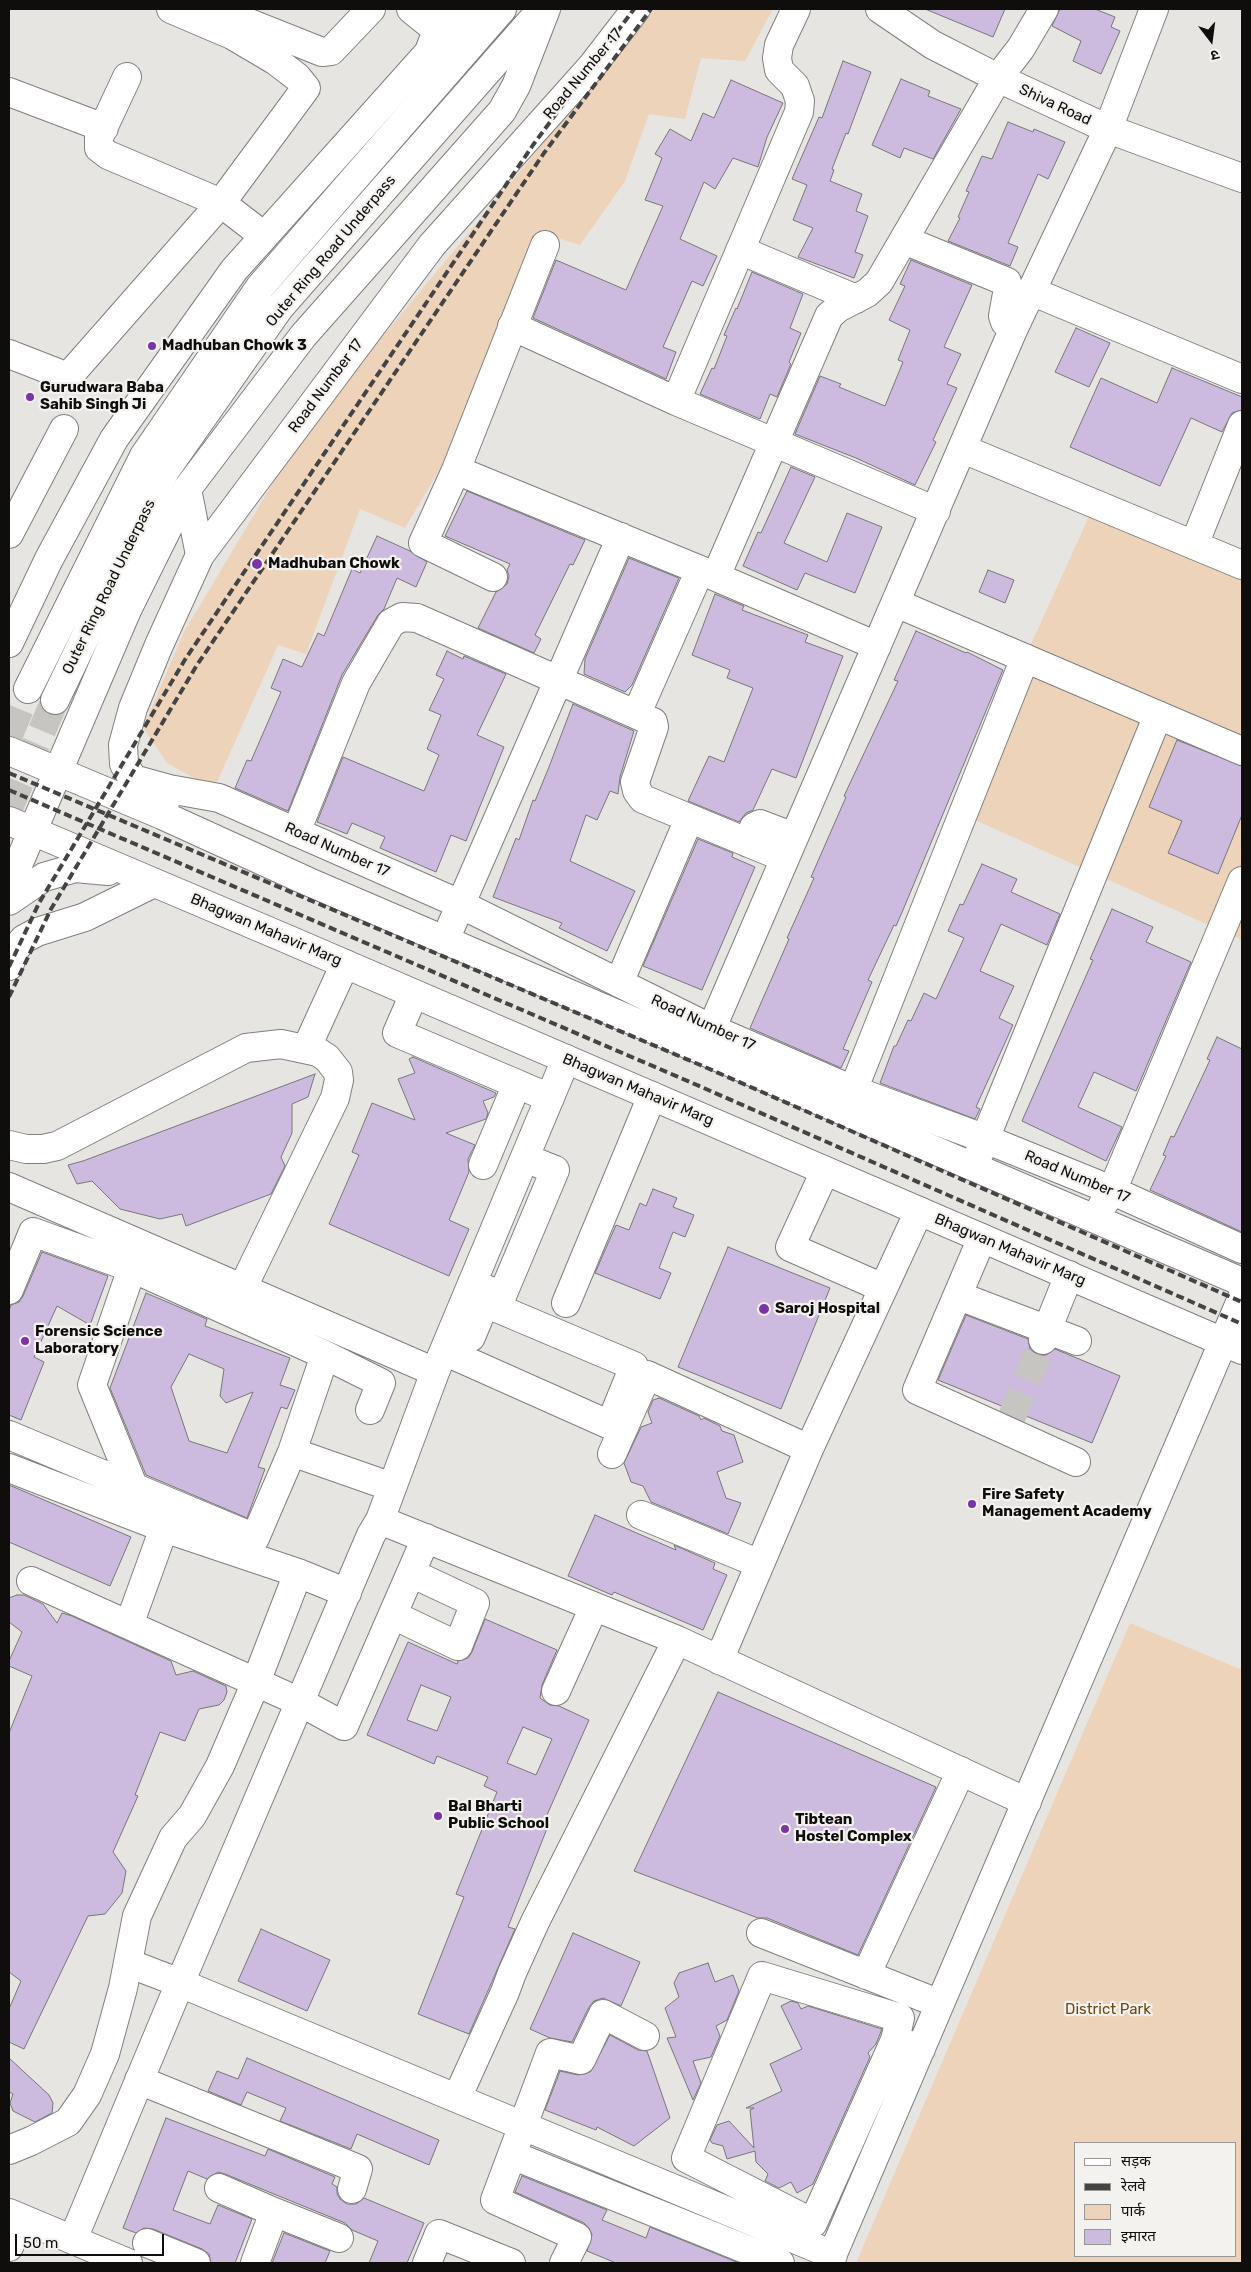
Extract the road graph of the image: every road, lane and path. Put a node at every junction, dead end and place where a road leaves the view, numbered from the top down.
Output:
1 (171, 9) edge
2 (214, 9) edge
3 (372, 9) edge
4 (411, 9) edge
5 (480, 9) edge
6 (502, 9) edge
7 (542, 9) edge
8 (546, 9) edge
9 (636, 9) edge
10 (796, 9) edge
11 (880, 9) edge
12 (1044, 9) edge
13 (1154, 9) edge
14 (439, 30) edge
15 (127, 77) dead end
16 (998, 78) junction
17 (9, 92) edge
18 (104, 128) junction
19 (1108, 129) junction
20 (1242, 178) edge
21 (221, 203) junction
22 (264, 236) junction
23 (904, 240) junction
24 (544, 245) dead end
25 (740, 250) junction
26 (1031, 291) junction
27 (856, 299) junction
28 (512, 326) junction
29 (1013, 330) junction
30 (9, 354) edge
31 (1242, 379) edge
32 (676, 401) junction
33 (1242, 426) edge
34 (64, 429) dead end
35 (774, 441) junction
36 (963, 449) junction
37 (456, 470) junction
38 (187, 489) junction
39 (936, 511) junction
40 (9, 534) edge
41 (621, 537) junction
42 (1194, 545) junction
43 (200, 556) junction
44 (1242, 564) edge
45 (708, 573) junction
46 (493, 577) dead end
47 (896, 603) junction
48 (10, 641) edge
49 (877, 646) junction
50 (1025, 658) junction
51 (558, 680) junction
52 (28, 689) tunnel mouth
53 (55, 700) tunnel mouth
54 (637, 713) junction
55 (1158, 714) junction
56 (1242, 750) edge
57 (9, 751) edge
58 (58, 772) junction
59 (169, 789) junction
60 (162, 815) junction
61 (689, 819) junction
62 (21, 826) edge
63 (296, 832) junction
64 (789, 847) junction
65 (130, 872) junction
66 (1242, 881) edge
67 (154, 883) junction
68 (9, 886) edge
69 (9, 901) edge
70 (460, 904) junction
71 (445, 940) junction
72 (345, 964) junction
73 (9, 966) edge
74 (619, 983) junction
75 (414, 994) junction
76 (706, 1039) junction
77 (306, 1049) junction
78 (566, 1059) junction
79 (518, 1084) junction
80 (652, 1096) junction
81 (550, 1098) junction
82 (849, 1101) junction
83 (984, 1138) junction
84 (9, 1145) edge
85 (484, 1165) dead end
86 (974, 1167) junction
87 (825, 1171) junction
88 (9, 1187) edge
89 (1112, 1191) junction
90 (919, 1211) junction
91 (1094, 1219) junction
92 (982, 1238) junction
93 (1242, 1249) edge
94 (132, 1268) junction
95 (1069, 1275) junction
96 (1242, 1282) edge
97 (883, 1288) junction
98 (242, 1289) junction
99 (9, 1290) edge
100 (958, 1296) junction
101 (1242, 1298) edge
102 (566, 1303) dead end
103 (1046, 1335) junction
104 (1077, 1341) dead end
105 (1233, 1346) edge
106 (325, 1355) junction
107 (447, 1361) junction
108 (370, 1410) dead end
109 (9, 1435) edge
110 (809, 1449) junction
111 (292, 1452) junction
112 (612, 1454) dead end
113 (1076, 1462) dead end
114 (9, 1468) edge
115 (392, 1487) junction
116 (134, 1488) junction
117 (641, 1515) dead end
118 (380, 1520) junction
119 (164, 1528) junction
120 (426, 1538) junction
121 (760, 1564) junction
122 (298, 1573) junction
123 (411, 1573) junction
124 (31, 1581) dead end
125 (347, 1594) junction
126 (594, 1607) junction
127 (393, 1615) junction
128 (129, 1625) junction
129 (677, 1640) junction
130 (718, 1660) junction
131 (256, 1682) junction
132 (556, 1690) dead end
133 (300, 1702) junction
134 (961, 1771) junction
135 (1027, 1802) junction
136 (761, 1932) dead end
137 (128, 1963) junction
138 (866, 1975) junction
139 (180, 1983) junction
140 (940, 2004) junction
141 (644, 2036) dead end
142 (896, 2040) junction
143 (921, 2050) junction
144 (139, 2080) junction
145 (457, 2098) junction
146 (522, 2126) junction
147 (9, 2150) edge
148 (512, 2155) junction
149 (686, 2158) junction
150 (220, 2188) dead end
151 (671, 2188) junction
152 (352, 2189) dead end
153 (274, 2212) junction
154 (15, 2215) edge
155 (340, 2238) dead end
156 (73, 2239) junction
157 (147, 2243) dead end
158 (9, 2247) edge
159 (831, 2259) edge
160 (126, 2263) edge
161 (196, 2263) edge
162 (255, 2263) edge
163 (427, 2263) edge
164 (511, 2263) edge
165 (564, 2263) edge
166 (780, 2263) edge

1 - 21 main road
2 - 3 main road
4 - 14 main road
5 - 14 main road
6 - 52 main road, Outer Ring Road Underpass
7 - 53 main road, Outer Ring Road Underpass
8 - 38 main road
9 - 43 main road, Road Number 17
10 - 25 main road
11 - 16 main road, Shiva Road
12 - 16 main road
13 - 19 main road
14 - 22 main road
15 - 18 main road
16 - 19 main road, Shiva Road
16 - 23 main road
17 - 18 main road
18 - 21 main road
19 - 20 main road, Shiva Road
19 - 26 main road
21 - 22 main road
21 - 30 main road
22 - 48 main road
23 - 27 main road
23 - 29 main road
24 - 28 main road
25 - 27 main road
25 - 32 main road
26 - 29 main road
26 - 31 main road
27 - 35 main road
28 - 32 main road
28 - 37 main road
29 - 36 main road
32 - 35 main road
33 - 42 main road
34 - 40 main road
35 - 39 main road
35 - 45 main road
36 - 39 main road
36 - 42 main road
37 - 41 main road
37 - 46 main road
38 - 43 main road
38 - 58 main road
39 - 47 main road
41 - 45 main road
41 - 51 main road
42 - 44 main road
43 - 59 main road, Road Number 17
45 - 49 main road
45 - 54 main road
47 - 49 main road
47 - 50 main road
49 - 64 main road
50 - 55 main road
50 - 82 main road
51 - 54 main road
51 - 63 main road
51 - 70 main road
54 - 61 main road
55 - 56 main road
55 - 83 main road
57 - 58 main road
58 - 60 main road
58 - 62 main road
59 - 60 main road
59 - 63 main road, Road Number 17
60 - 71 main road
61 - 64 main road
61 - 74 main road
62 - 65 main road, Bhagwan Mahavir Marg
62 - 68 main road
63 - 70 main road, Road Number 17
64 - 76 main road
65 - 67 main road, Bhagwan Mahavir Marg
65 - 69 main road
66 - 89 main road
67 - 72 main road, Bhagwan Mahavir Marg
67 - 73 main road
70 - 71 main road
70 - 74 main road, Road Number 17
71 - 76 main road
72 - 75 main road, Bhagwan Mahavir Marg
72 - 77 main road
74 - 76 main road, Road Number 17
75 - 78 main road, Bhagwan Mahavir Marg
75 - 79 main road
76 - 82 main road
77 - 84 main road
77 - 98 main road
78 - 80 main road, Bhagwan Mahavir Marg
78 - 81 main road
79 - 81 main road
79 - 85 main road
80 - 87 main road, Bhagwan Mahavir Marg
80 - 102 main road
81 - 107 main road
82 - 83 main road, Road Number 17
82 - 86 main road
83 - 86 main road
83 - 89 main road, Road Number 17
86 - 91 main road
87 - 90 main road, Bhagwan Mahavir Marg
87 - 97 main road
88 - 98 main road
89 - 91 main road
89 - 93 main road, Road Number 17
90 - 92 main road, Bhagwan Mahavir Marg
90 - 97 main road
91 - 96 main road
92 - 95 main road, Bhagwan Mahavir Marg
92 - 100 main road
94 - 99 main road
94 - 106 main road
94 - 116 main road
95 - 103 main road
95 - 105 main road, Bhagwan Mahavir Marg
97 - 110 main road
98 - 107 main road
100 - 103 main road
100 - 113 main road
101 - 105 main road
103 - 104 main road
105 - 135 main road
106 - 108 main road
106 - 111 main road
107 - 107 main road
107 - 115 main road
109 - 116 main road
110 - 112 main road
110 - 121 main road
111 - 115 main road
111 - 116 main road
114 - 119 main road
115 - 118 main road
117 - 121 main road
118 - 120 main road
118 - 125 main road
119 - 122 main road
119 - 128 main road
120 - 123 main road
120 - 126 main road
121 - 130 main road
122 - 125 main road
122 - 131 main road
123 - 127 main road
123 - 127 main road
124 - 128 main road
125 - 133 main road
126 - 129 main road
126 - 132 main road
127 - 133 main road
128 - 131 main road
129 - 130 main road
129 - 145 main road
130 - 134 main road
131 - 133 main road
131 - 137 main road
133 - 139 main road
134 - 135 main road
134 - 138 main road
135 - 140 main road
136 - 138 main road
137 - 139 main road
137 - 147 main road
138 - 140 main road
139 - 144 main road
139 - 145 main road
140 - 143 main road
141 - 146 main road
142 - 143 main road
142 - 149 main road
142 - 149 main road
143 - 159 main road
144 - 152 main road
144 - 156 main road
145 - 146 main road
146 - 148 main road
146 - 151 main road
148 - 165 main road
148 - 166 main road
149 - 151 main road
150 - 153 main road
151 - 159 main road
153 - 155 main road
153 - 162 main road
154 - 156 main road
154 - 158 main road
156 - 160 main road
157 - 161 main road
163 - 164 main road

